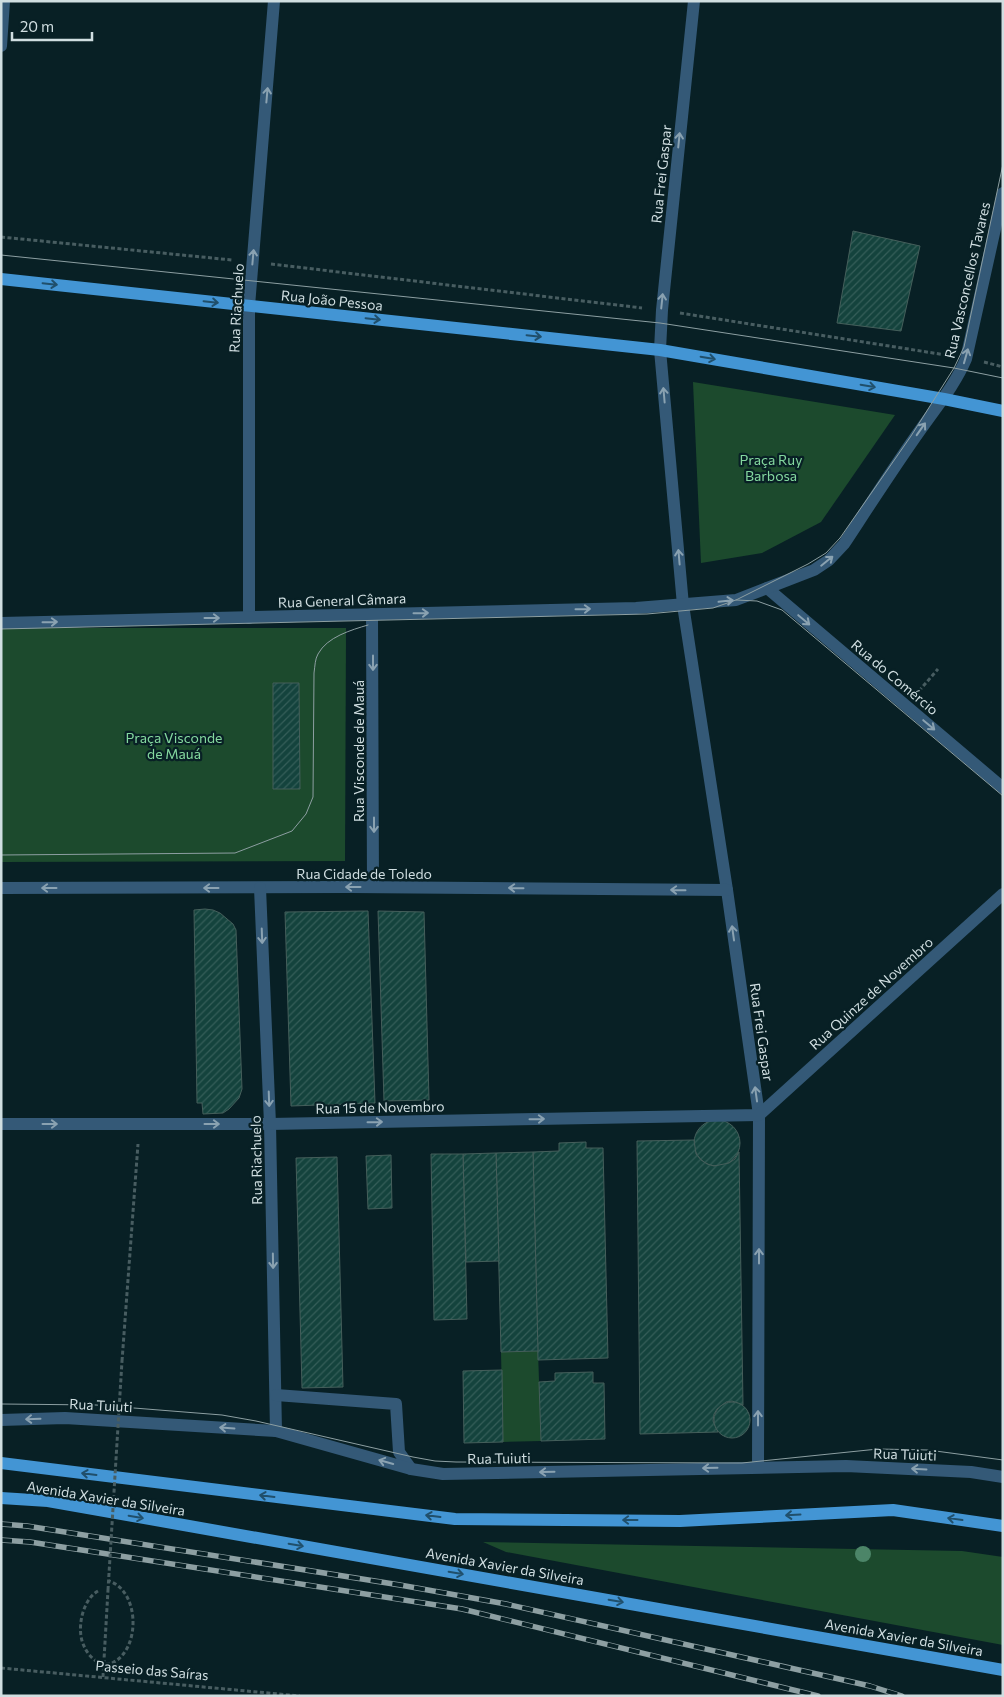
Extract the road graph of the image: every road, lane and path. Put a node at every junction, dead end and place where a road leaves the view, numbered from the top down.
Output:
1 (4, 1) edge
2 (274, 1) edge
3 (694, 1) edge
4 (1, 46) edge
5 (1003, 194) edge
6 (1, 237) edge
7 (253, 262) junction
8 (1, 279) edge
9 (249, 306) junction
10 (662, 310) junction
11 (660, 350) junction
12 (966, 358) junction
13 (1003, 367) edge
14 (944, 399) junction
15 (1003, 411) edge
16 (767, 588) junction
17 (683, 605) junction
18 (372, 614) junction
19 (249, 618) junction
20 (1, 623) edge
21 (938, 669) dead end
22 (907, 706) junction
23 (1003, 788) edge
24 (373, 887) junction
25 (1, 888) edge
26 (260, 888) junction
27 (727, 890) junction
28 (1003, 894) edge
29 (759, 1115) junction
30 (1, 1124) edge
31 (140, 1124) junction
32 (270, 1124) junction
33 (276, 1395) junction
34 (1, 1420) edge
35 (276, 1431) junction
36 (1, 1463) edge
37 (758, 1467) junction
38 (411, 1469) junction
39 (1003, 1477) edge
40 (1, 1498) edge
41 (1003, 1526) edge
42 (109, 1581) junction
43 (98, 1591) dead end
44 (1, 1668) edge
45 (1003, 1670) edge
46 (103, 1677) junction
47 (300, 1696) edge

1 - 4 street
7 -> 2 street, Rua Riachuelo
10 -> 3 street, Rua Frei Gaspar
12 -> 5 street, Rua Vasconcellos Tavares
6 - 7 path
7 - 9 street, Rua Riachuelo
7 - 10 path
8 -> 9 main road, Rua João Pessoa
9 -> 11 main road, Rua João Pessoa
9 - 19 street, Rua Riachuelo
10 - 11 street, Rua Frei Gaspar
10 - 12 path
11 -> 14 main road
17 -> 11 street
12 - 13 path
12 - 14 street, Rua Vasconcellos Tavares
14 - 15 main road
16 -> 14 street
17 -> 16 street
16 -> 22 street, Rua do Comércio
18 -> 17 street, Rua General Câmara
17 - 27 street, Rua Frei Gaspar
18 - 19 street, Rua General Câmara
18 -> 24 street, Rua Visconde de Mauá
20 -> 19 street, Rua General Câmara
21 - 22 path
22 -> 23 street, Rua do Comércio
24 -> 26 street, Rua Cidade de Toledo
27 -> 24 street, Rua Cidade de Toledo
26 -> 25 street, Rua Cidade de Toledo
26 -> 32 street, Rua Riachuelo
29 -> 27 street, Rua Frei Gaspar
28 - 29 street, Rua Quinze de Novembro
32 -> 29 street, Rua 15 de Novembro
37 -> 29 street, Rua Frei Gaspar
30 -> 31 street, Rua 15 de Novembro
31 -> 32 street, Rua 15 de Novembro
31 - 42 path, bridge
32 -> 33 street, Rua Riachuelo
33 - 35 street, Rua Riachuelo
33 - 38 street
35 -> 34 street, Rua Tuiuti
38 -> 35 street, Rua Tuiuti
41 -> 36 main road, Avenida Xavier da Silveira
37 -> 38 street, Rua Tuiuti
39 -> 37 street, Rua Tuiuti
40 -> 45 main road, Avenida Xavier da Silveira
42 - 43 path
42 - 46 path, bridge
44 - 46 path, Passeio das Saíras
46 - 47 path, Passeio das Saíras

